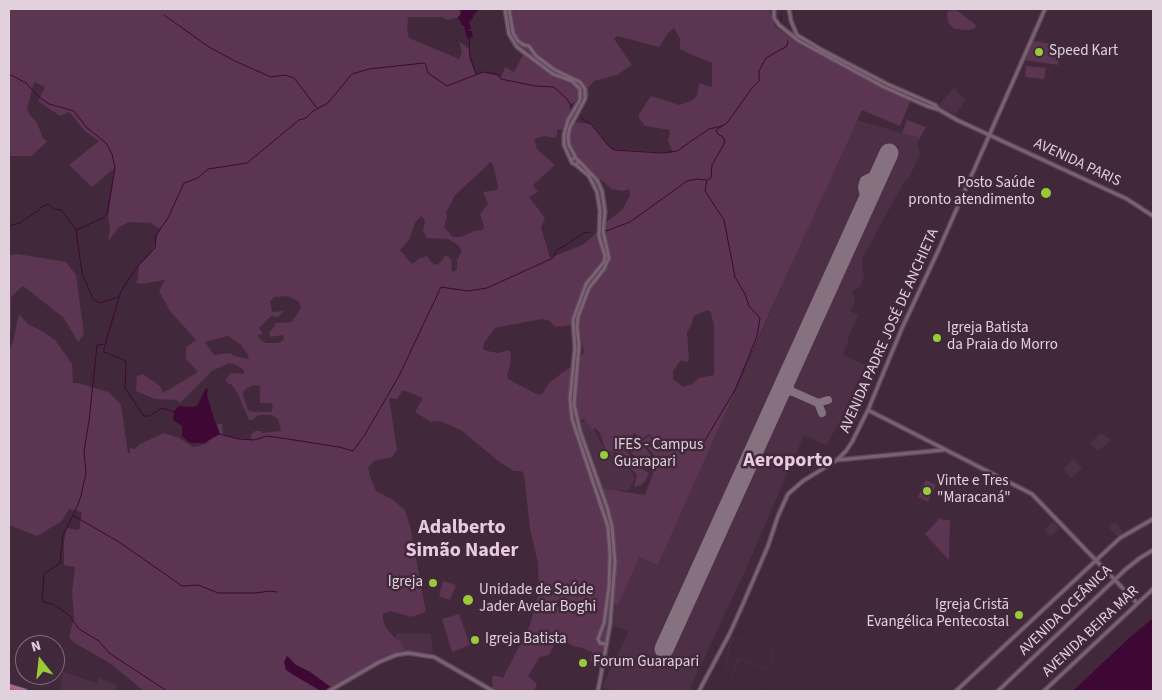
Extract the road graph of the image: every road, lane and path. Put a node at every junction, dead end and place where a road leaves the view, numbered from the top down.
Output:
1 (505, 9) edge
2 (509, 9) edge
3 (774, 9) edge
4 (789, 9) edge
5 (1045, 9) edge
6 (524, 46) junction
7 (531, 49) junction
8 (521, 51) junction
9 (526, 54) junction
10 (938, 109) junction
11 (989, 134) junction
12 (575, 157) junction
13 (571, 161) junction
14 (579, 161) junction
15 (576, 165) junction
16 (1153, 216) edge
17 (868, 410) junction
18 (945, 450) junction
19 (837, 460) junction
20 (1153, 519) edge
21 (1153, 550) edge
22 (1096, 560) junction
23 (1115, 580) junction
24 (1153, 588) edge
25 (1137, 603) junction
26 (606, 644) junction
27 (9, 686) edge
28 (25, 691) edge
29 (329, 691) edge
30 (493, 691) edge
31 (598, 691) edge
32 (699, 691) edge
33 (956, 691) edge
34 (998, 691) edge
35 (1044, 691) edge

1 - 8 street
2 - 6 street
3 - 10 street
4 - 10 street
5 - 11 street, AVENIDA PADRE JOSÉ DE ANCHIETA
6 - 7 street
6 - 8 street
7 - 9 street
7 - 12 street
8 - 9 street
9 - 13 street
10 - 11 street, AVENIDA PARIS
11 - 16 street, AVENIDA PARIS
11 - 17 street, AVENIDA PADRE JOSÉ DE ANCHIETA
12 - 13 street
12 - 14 street
13 - 15 street
14 - 15 street
14 - 26 street
15 - 26 street
17 - 18 street
17 - 19 street, AVENIDA PADRE JOSÉ DE ANCHIETA
18 - 19 street
18 - 22 street
19 - 32 street, AVENIDA PADRE JOSÉ DE ANCHIETA
20 - 22 street
21 - 23 street, AVENIDA OCEÂNICA
22 - 23 street
22 - 33 street
23 - 25 street
23 - 34 street, AVENIDA OCEÂNICA
24 - 25 street, AVENIDA BEIRA MAR
25 - 35 street, AVENIDA BEIRA MAR
26 - 31 street
27 - 28 main road
29 - 30 street

